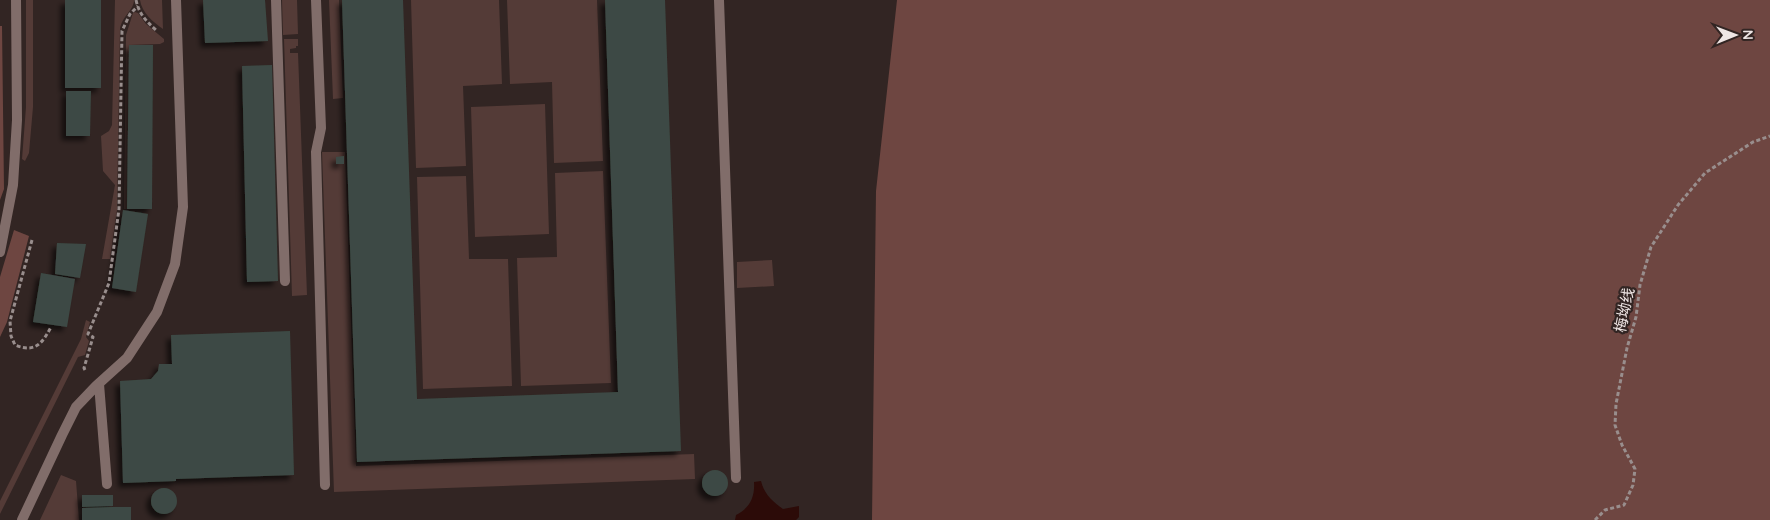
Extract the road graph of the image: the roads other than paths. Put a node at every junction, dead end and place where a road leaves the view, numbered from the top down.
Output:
1 (16, 0) edge
2 (176, 0) edge
3 (276, 0) edge
4 (316, 0) edge
5 (720, 0) edge
6 (0, 252) edge
7 (285, 281) dead end
8 (99, 384) junction
9 (736, 478) dead end
10 (107, 484) dead end
11 (325, 485) dead end
12 (22, 520) edge

1 - 6 street
2 - 8 street
3 - 7 street
4 - 11 street
5 - 9 street
8 - 10 street
8 - 12 street

